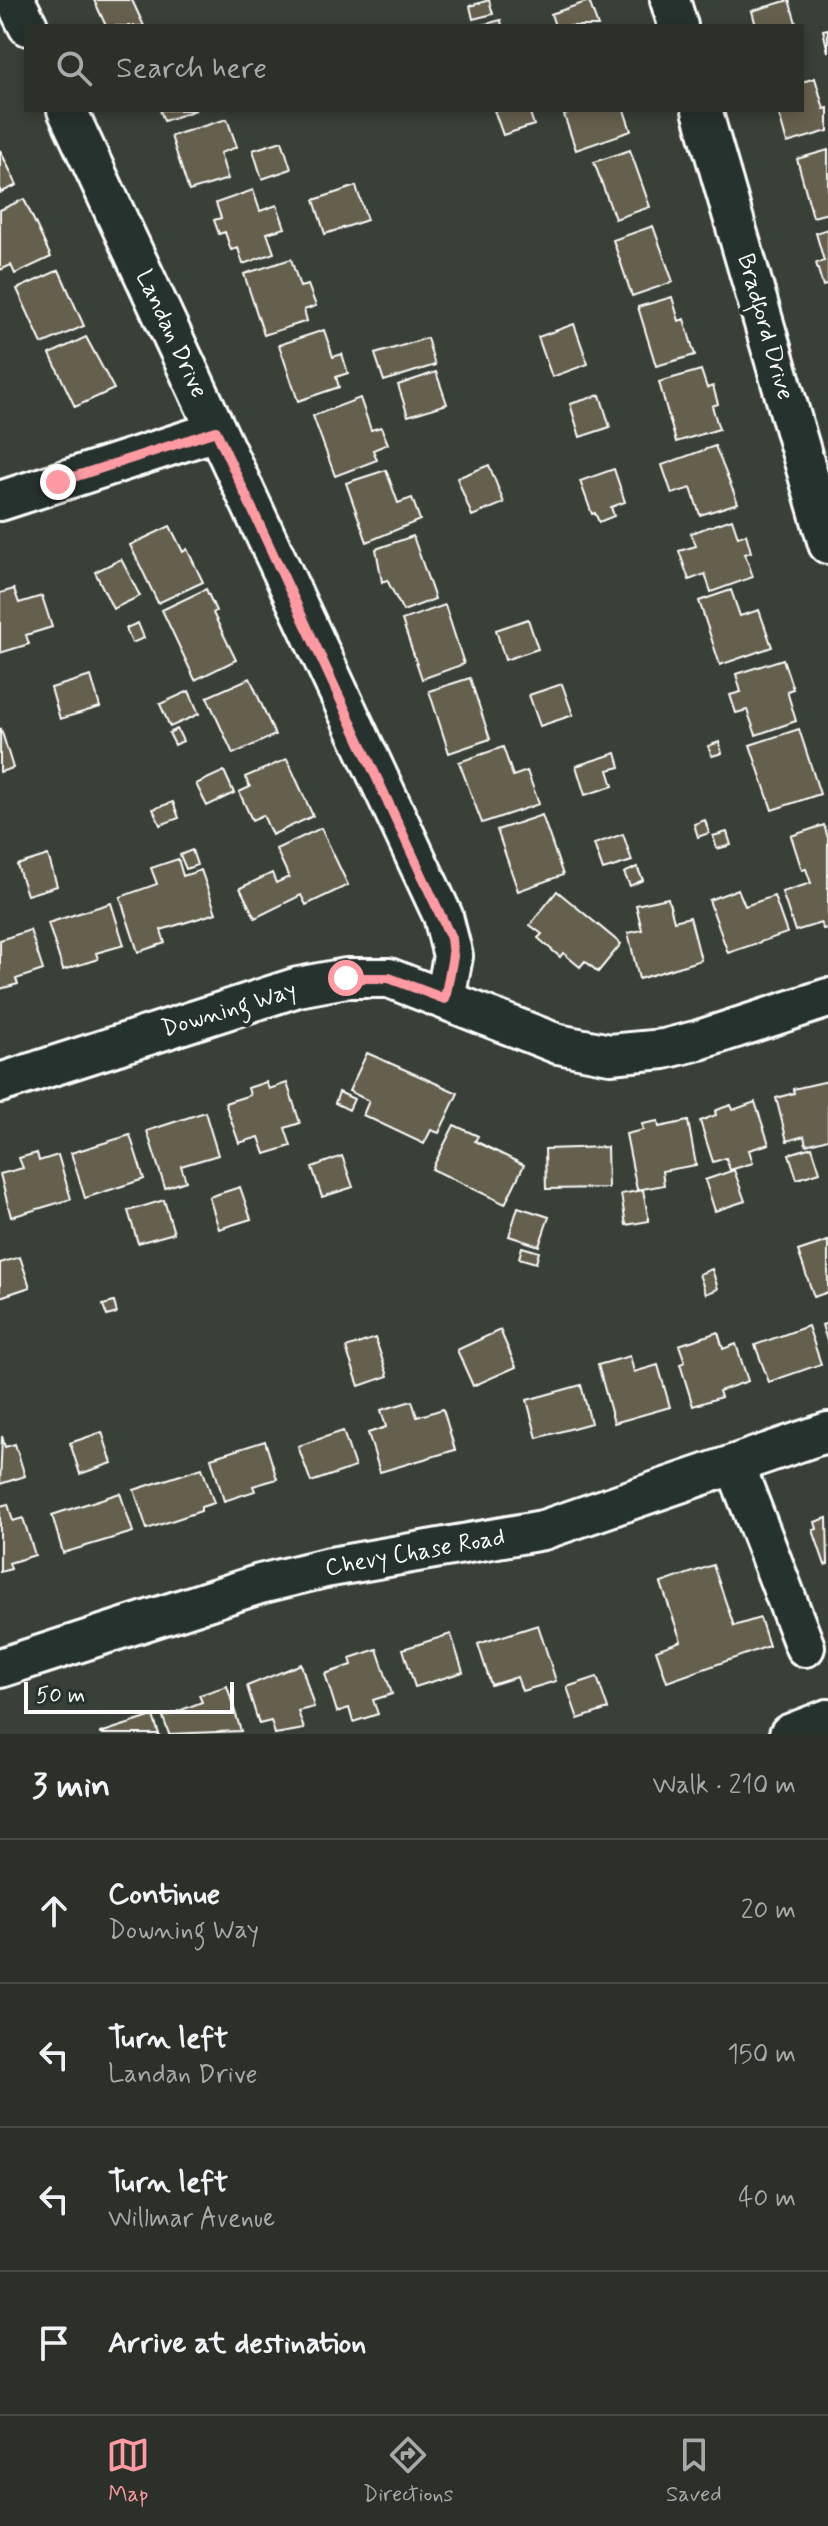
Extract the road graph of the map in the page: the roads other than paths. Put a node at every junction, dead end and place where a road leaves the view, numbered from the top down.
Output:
1 (15, 0) edge
2 (670, 0) edge
3 (27, 24) edge
4 (677, 24) edge
5 (68, 112) edge
6 (703, 112) edge
7 (216, 431) junction
8 (0, 501) edge
9 (828, 544) edge
10 (828, 998) edge
11 (445, 999) junction
12 (0, 1083) edge
13 (828, 1432) edge
14 (735, 1465) junction
15 (805, 1647) dead end
16 (0, 1668) edge
17 (828, 1719) edge
18 (789, 1734) edge

1 - 3 street
2 - 4 street
5 - 7 street, Landan Drive
6 - 9 street, Bradford Drive
7 - 8 street
7 - 11 street, Landan Drive
10 - 11 street, Downing Way
11 - 12 street, Downing Way
13 - 14 street, Chevy Chase Road
14 - 15 street
14 - 16 street, Chevy Chase Road
17 - 18 street

